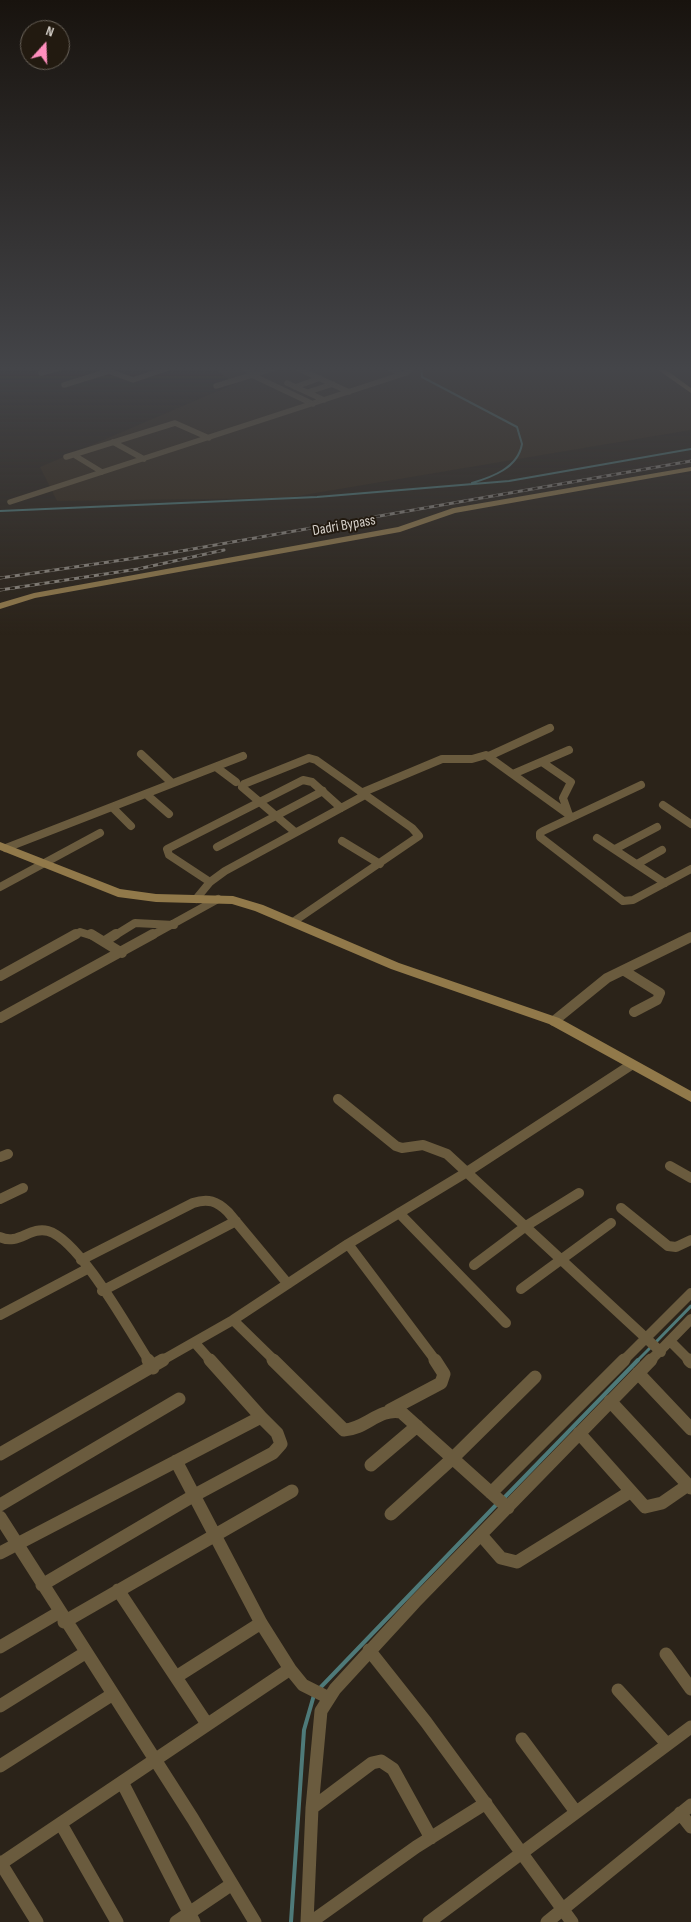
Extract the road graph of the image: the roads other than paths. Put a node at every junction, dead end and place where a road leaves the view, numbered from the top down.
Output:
1 (77, 457) edge
2 (140, 457) edge
3 (151, 457) edge
4 (144, 459) junction
5 (691, 469) edge
6 (102, 472) junction
7 (10, 502) dead end
8 (0, 606) edge
9 (550, 728) dead end
10 (569, 750) dead end
11 (141, 754) dead end
12 (244, 756) dead end
13 (489, 756) junction
14 (542, 762) junction
15 (216, 767) junction
16 (513, 774) junction
17 (236, 782) dead end
18 (172, 783) junction
19 (641, 785) dead end
20 (323, 792) junction
21 (146, 794) junction
22 (363, 794) junction
23 (257, 801) junction
24 (662, 805) dead end
25 (112, 807) junction
26 (341, 808) junction
27 (169, 814) dead end
28 (570, 816) junction
29 (276, 817) junction
30 (691, 824) edge
31 (131, 826) dead end
32 (657, 827) dead end
33 (295, 832) junction
34 (100, 833) dead end
35 (597, 838) dead end
36 (342, 840) dead end
37 (3, 847) edge
38 (217, 847) dead end
39 (615, 849) junction
40 (662, 850) dead end
41 (43, 863) junction
42 (380, 864) junction
43 (637, 864) junction
44 (691, 868) edge
45 (210, 882) junction
46 (665, 883) junction
47 (0, 887) edge
48 (196, 899) junction
49 (218, 899) junction
50 (293, 922) junction
51 (174, 924) junction
52 (691, 937) edge
53 (105, 941) junction
54 (122, 952) junction
55 (623, 970) junction
56 (0, 976) edge
57 (634, 1012) dead end
58 (0, 1018) edge
59 (554, 1021) junction
60 (631, 1065) junction
61 (691, 1097) edge
62 (338, 1099) dead end
63 (670, 1166) dead end
64 (467, 1172) junction
65 (691, 1178) edge
66 (23, 1188) dead end
67 (579, 1193) dead end
68 (0, 1199) edge
69 (620, 1208) dead end
70 (399, 1213) junction
71 (236, 1221) junction
72 (612, 1223) dead end
73 (526, 1226) junction
74 (0, 1236) edge
75 (691, 1240) edge
76 (348, 1244) junction
77 (562, 1261) junction
78 (84, 1264) junction
79 (474, 1265) dead end
80 (288, 1284) junction
81 (521, 1289) dead end
82 (102, 1291) junction
83 (691, 1293) edge
84 (0, 1315) edge
85 (691, 1319) edge
86 (233, 1320) junction
87 (506, 1323) dead end
88 (670, 1341) junction
89 (195, 1343) junction
90 (653, 1345) junction
91 (691, 1362) edge
92 (153, 1368) junction
93 (638, 1373) junction
94 (535, 1377) dead end
95 (179, 1399) dead end
96 (610, 1401) junction
97 (390, 1410) junction
98 (261, 1417) junction
99 (416, 1426) junction
100 (691, 1429) edge
101 (579, 1433) junction
102 (0, 1454) edge
103 (453, 1458) junction
104 (176, 1461) junction
105 (371, 1465) dead end
106 (689, 1487) edge
107 (292, 1491) dead end
108 (630, 1492) junction
109 (194, 1496) junction
110 (499, 1501) junction
111 (0, 1505) edge
112 (391, 1514) dead end
113 (0, 1517) edge
114 (215, 1534) junction
115 (481, 1534) junction
116 (16, 1544) junction
117 (0, 1553) edge
118 (42, 1585) junction
119 (118, 1590) junction
120 (61, 1618) junction
121 (261, 1623) junction
122 (0, 1647) edge
123 (369, 1650) junction
124 (85, 1652) junction
125 (666, 1654) dead end
126 (290, 1668) junction
127 (176, 1677) junction
128 (691, 1689) edge
129 (618, 1690) dead end
130 (113, 1694) junction
131 (326, 1697) junction
132 (0, 1706) edge
133 (207, 1724) junction
134 (691, 1727) edge
135 (522, 1739) dead end
136 (667, 1744) junction
137 (155, 1760) junction
138 (0, 1766) edge
139 (122, 1782) junction
140 (486, 1803) junction
141 (312, 1808) junction
142 (686, 1809) edge
143 (576, 1812) junction
144 (61, 1824) junction
145 (691, 1827) edge
146 (431, 1838) junction
147 (522, 1854) junction
148 (0, 1863) edge
149 (232, 1884) junction
150 (564, 1910) junction
151 (192, 1918) edge
152 (37, 1922) edge
153 (117, 1922) edge
154 (176, 1922) edge
155 (255, 1922) edge
156 (307, 1922) edge
157 (311, 1922) edge
158 (429, 1922) edge
159 (547, 1922) edge
160 (572, 1922) edge

1 - 6 street
2 - 4 street
3 - 4 street
4 - 6 street
5 - 8 main road, Dadri Bypass
6 - 7 street
9 - 13 street
10 - 14 street
11 - 18 street
12 - 15 street
13 - 16 street
13 - 22 street
14 - 16 street
14 - 28 street
15 - 17 street
15 - 18 street
16 - 28 street
18 - 21 street
19 - 28 street
20 - 23 street
20 - 26 street
20 - 29 street
21 - 25 street
21 - 27 street
22 - 23 street
22 - 26 street
22 - 42 street
23 - 29 street
23 - 45 street
24 - 30 street
25 - 31 street
25 - 37 street
26 - 33 street
28 - 46 street
29 - 33 street
29 - 38 street
32 - 39 street
33 - 45 street
34 - 41 street
35 - 39 street
36 - 42 street
37 - 41 main road
39 - 43 street
40 - 43 street
41 - 47 street
41 - 48 main road
42 - 50 street
43 - 46 street
44 - 46 street
45 - 48 street
48 - 49 main road
49 - 50 main road
49 - 51 street
50 - 59 main road
51 - 53 street
51 - 54 street
52 - 55 street
53 - 54 street
53 - 56 street
54 - 58 street
55 - 57 street
55 - 59 street
59 - 60 main road
60 - 61 main road
60 - 64 street
62 - 64 street
63 - 65 street
64 - 70 street
64 - 73 street
66 - 68 street
67 - 73 street
69 - 75 street
70 - 76 street
70 - 87 street
71 - 78 street
71 - 80 street
71 - 82 street
72 - 77 street
73 - 77 street
73 - 79 street
74 - 78 street
76 - 80 street
76 - 97 street
77 - 81 street
77 - 90 street
78 - 82 street
78 - 84 street
80 - 86 street
82 - 92 street
83 - 90 street
85 - 88 street
86 - 89 street
86 - 97 street
88 - 90 street
88 - 91 street
89 - 92 street
89 - 98 street
90 - 93 street
90 - 110 street
92 - 102 street
93 - 96 street
93 - 100 street
94 - 103 street
95 - 111 street
96 - 101 street
96 - 106 street
97 - 99 street
98 - 104 street
98 - 109 street
99 - 103 street
99 - 105 street
101 - 108 street
101 - 110 street
103 - 110 street
103 - 112 street
104 - 109 street
104 - 116 street
106 - 108 street
107 - 114 street
108 - 115 street
109 - 114 street
109 - 118 street
110 - 115 street
113 - 116 street
114 - 119 street
114 - 121 street
115 - 123 street
116 - 117 street
116 - 118 street
118 - 120 street
119 - 120 street
119 - 127 street
120 - 122 street
120 - 124 street
121 - 126 street
121 - 127 street
123 - 131 street
123 - 140 street
124 - 130 street
124 - 132 street
125 - 128 street
126 - 131 street
126 - 133 street
127 - 133 street
129 - 136 street
130 - 137 street
130 - 138 street
131 - 141 street
133 - 137 street
134 - 136 street
135 - 143 street
136 - 143 street
137 - 139 street
137 - 149 street
139 - 144 street
139 - 151 street
140 - 146 street
140 - 147 street
141 - 146 street
141 - 156 street
142 - 145 street
142 - 150 street
143 - 147 street
144 - 148 street
144 - 153 street
146 - 157 street
147 - 150 street
147 - 158 street
148 - 152 street
149 - 151 street
149 - 155 street
150 - 159 street
150 - 160 street
151 - 154 street

